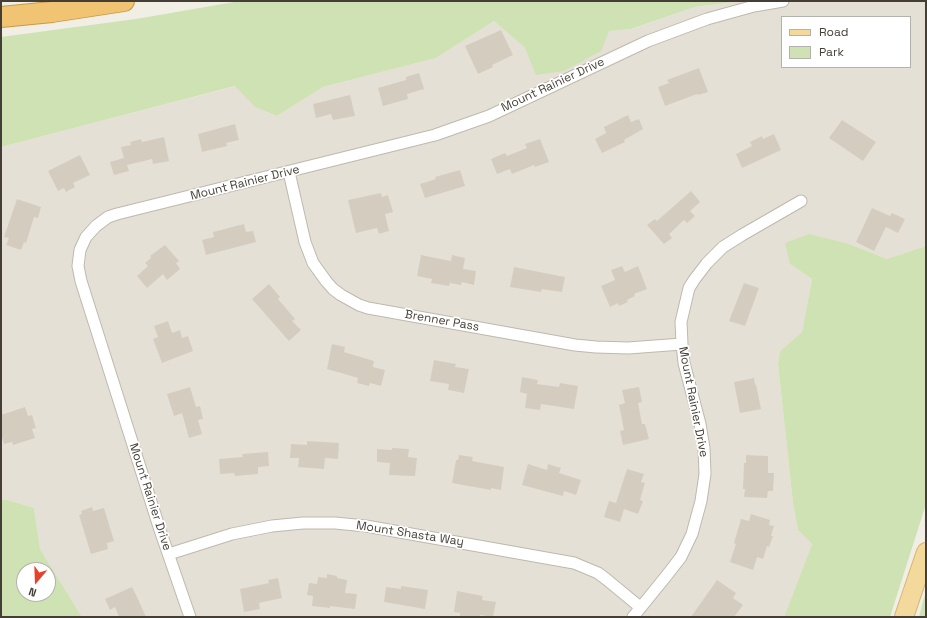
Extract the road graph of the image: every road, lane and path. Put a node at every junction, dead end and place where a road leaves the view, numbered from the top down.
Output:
1 (124, 1) edge
2 (783, 1) edge
3 (1, 17) edge
4 (289, 172) junction
5 (801, 201) dead end
6 (682, 344) junction
7 (926, 552) edge
8 (169, 554) junction
9 (640, 608) junction
10 (190, 617) edge
11 (632, 617) edge
12 (904, 617) edge

1 - 3 highway
2 - 4 street, Mount Rainier Drive
4 - 6 street, Brenner Pass
4 - 8 street, Mount Rainier Drive
5 - 6 street, Mount Rainier Drive
6 - 9 street, Mount Rainier Drive
7 - 12 main road
8 - 9 street, Mount Shasta Way
8 - 10 street, Mount Rainier Drive
9 - 11 street, Mount Rainier Drive

